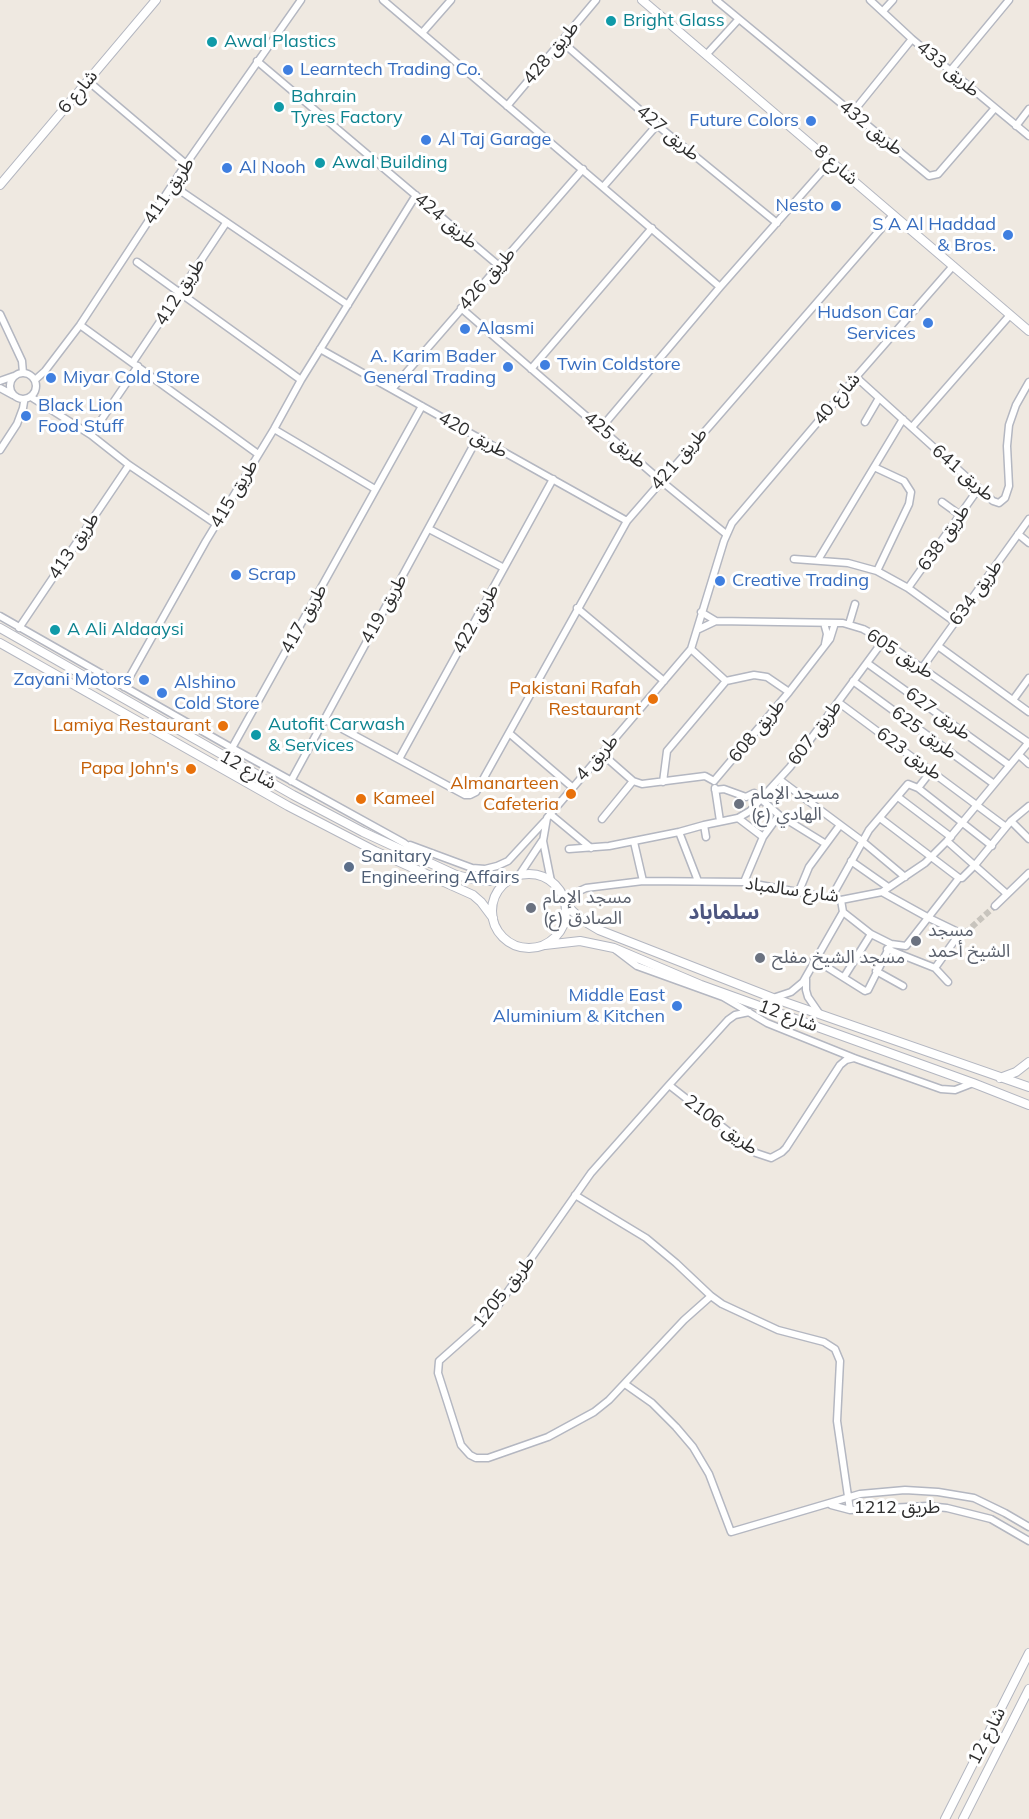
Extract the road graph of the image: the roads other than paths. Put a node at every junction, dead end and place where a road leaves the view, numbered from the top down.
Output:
1 (156, 0) edge
2 (301, 0) edge
3 (383, 0) edge
4 (451, 0) edge
5 (596, 0) edge
6 (642, 0) edge
7 (716, 0) edge
8 (870, 0) edge
9 (892, 0) edge
10 (1009, 0) edge
11 (883, 11) junction
12 (738, 20) junction
13 (422, 33) junction
14 (912, 39) junction
15 (561, 41) junction
16 (706, 55) junction
17 (256, 61) junction
18 (951, 70) junction
19 (88, 81) junction
20 (507, 106) junction
21 (995, 108) junction
22 (1029, 109) edge
23 (853, 112) junction
24 (657, 125) junction
25 (1016, 126) junction
26 (1029, 136) edge
27 (831, 161) junction
28 (186, 164) junction
29 (583, 169) junction
30 (0, 185) edge
31 (172, 185) junction
32 (603, 187) junction
33 (416, 195) junction
34 (892, 215) junction
35 (226, 222) junction
36 (777, 223) junction
37 (652, 228) junction
38 (137, 262) dead end
39 (498, 265) junction
40 (953, 266) junction
41 (720, 287) junction
42 (180, 293) junction
43 (348, 304) junction
44 (461, 308) junction
45 (0, 314) edge
46 (1010, 315) junction
47 (80, 325) junction
48 (1029, 331) edge
49 (320, 349) junction
50 (135, 364) junction
51 (531, 369) junction
52 (23, 373) junction
53 (15, 376) junction
54 (856, 377) junction
55 (35, 380) junction
56 (301, 380) junction
57 (0, 381) edge
58 (1029, 382) edge
59 (0, 388) edge
60 (392, 389) junction
61 (14, 395) junction
62 (31, 397) junction
63 (879, 398) junction
64 (23, 399) junction
65 (422, 406) junction
66 (903, 419) junction
67 (865, 422) dead end
68 (912, 427) junction
69 (601, 428) junction
70 (274, 429) junction
71 (91, 435) junction
72 (478, 437) junction
73 (0, 450) edge
74 (258, 454) junction
75 (129, 465) junction
76 (873, 467) junction
77 (553, 479) junction
78 (660, 480) junction
79 (979, 488) junction
80 (375, 489) junction
81 (942, 501) dead end
82 (960, 515) junction
83 (1029, 519) edge
84 (627, 521) junction
85 (216, 524) junction
86 (429, 529) junction
87 (726, 534) junction
88 (1018, 534) junction
89 (1029, 543) edge
90 (794, 560) dead end
91 (818, 560) junction
92 (504, 568) junction
93 (877, 572) junction
94 (908, 588) junction
95 (855, 604) dead end
96 (577, 608) junction
97 (701, 612) junction
98 (0, 616) edge
99 (716, 621) junction
100 (955, 622) junction
101 (824, 623) junction
102 (836, 623) junction
103 (849, 624) junction
104 (0, 628) edge
105 (19, 628) junction
106 (697, 630) junction
107 (883, 641) junction
108 (0, 643) edge
109 (938, 646) junction
110 (824, 647) junction
111 (691, 649) junction
112 (867, 663) junction
113 (922, 668) junction
114 (1029, 678) edge
115 (664, 681) junction
116 (726, 681) junction
117 (853, 681) junction
118 (124, 687) junction
119 (789, 692) junction
120 (1013, 700) junction
121 (838, 702) junction
122 (1029, 712) edge
123 (324, 719) junction
124 (509, 733) junction
125 (1029, 742) edge
126 (231, 748) junction
127 (601, 753) junction
128 (1019, 755) junction
129 (399, 759) junction
130 (1029, 764) edge
131 (1009, 765) junction
132 (932, 770) junction
133 (780, 780) junction
134 (291, 781) junction
135 (633, 781) junction
136 (663, 782) junction
137 (714, 782) junction
138 (994, 784) junction
139 (572, 787) junction
140 (918, 788) junction
141 (715, 790) junction
142 (898, 797) junction
143 (761, 800) junction
144 (978, 806) junction
145 (1029, 806) edge
146 (779, 815) junction
147 (549, 816) junction
148 (738, 818) junction
149 (880, 818) junction
150 (602, 819) dead end
151 (720, 821) junction
152 (964, 824) junction
153 (1009, 824) junction
154 (704, 825) junction
155 (840, 825) junction
156 (679, 832) junction
157 (706, 837) dead end
158 (763, 837) junction
159 (949, 839) junction
160 (1029, 839) edge
161 (543, 841) junction
162 (862, 841) junction
163 (634, 842) junction
164 (404, 843) junction
165 (826, 844) junction
166 (992, 846) junction
167 (569, 849) dead end
168 (591, 849) junction
169 (931, 857) junction
170 (851, 861) junction
171 (430, 864) junction
172 (975, 865) junction
173 (1029, 873) edge
174 (520, 874) junction
175 (905, 877) junction
176 (959, 878) junction
177 (507, 881) junction
178 (551, 881) junction
179 (643, 881) junction
180 (698, 881) junction
181 (744, 882) junction
182 (888, 887) junction
183 (799, 891) junction
184 (882, 891) junction
185 (1007, 894) junction
186 (831, 898) junction
187 (842, 900) junction
188 (566, 903) junction
189 (995, 906) tunnel mouth
190 (843, 912) junction
191 (493, 918) junction
192 (929, 918) junction
193 (871, 934) junction
194 (545, 945) junction
195 (889, 947) junction
196 (614, 948) junction
197 (814, 959) junction
198 (934, 969) junction
199 (876, 972) junction
200 (807, 976) junction
201 (844, 977) junction
202 (948, 982) dead end
203 (903, 986) dead end
204 (774, 998) junction
205 (730, 1001) junction
206 (749, 1012) junction
207 (819, 1013) junction
208 (728, 1020) junction
209 (833, 1049) junction
210 (854, 1058) junction
211 (1029, 1062) edge
212 (837, 1069) junction
213 (1000, 1078) junction
214 (973, 1083) junction
215 (669, 1085) junction
216 (1029, 1087) edge
217 (1029, 1106) edge
218 (575, 1195) junction
219 (711, 1296) junction
220 (625, 1384) junction
221 (848, 1497) junction
222 (830, 1504) junction
223 (850, 1510) junction
224 (1029, 1527) edge
225 (1029, 1541) edge
226 (1029, 1653) edge
227 (1029, 1689) edge
228 (945, 1819) edge
229 (963, 1819) edge

1 - 19 street, شارع 6
2 - 17 street, طريق 411
3 - 13 street
4 - 13 street
5 - 15 street, طريق 428
6 - 16 street, شارع 8
7 - 12 street, طريق 432
8 - 11 street, طريق 433
9 - 11 street
10 - 18 street
11 - 14 street, طريق 433
12 - 16 street
12 - 23 street, طريق 432
13 - 20 street
14 - 18 street, طريق 433
14 - 23 street
15 - 20 street, طريق 428
15 - 24 street, طريق 427
16 - 27 street, شارع 8
17 - 28 street, طريق 411
17 - 33 street, طريق 424
18 - 21 street, طريق 433
19 - 28 street
19 - 30 street, شارع 6
20 - 29 street
21 - 23 street, طريق 432
21 - 25 street, طريق 433
22 - 25 street
24 - 32 street
24 - 36 street, طريق 427
25 - 26 street, طريق 433
27 - 34 street, شارع 8
27 - 36 street
28 - 31 street, طريق 411
29 - 32 street
29 - 39 street, طريق 426
31 - 35 street
31 - 47 street, طريق 411
32 - 37 street
33 - 39 street, طريق 424
33 - 43 street, طريق 415
34 - 40 street, شارع 8
34 - 78 street, طريق 421
35 - 42 street, طريق 412
35 - 43 street
36 - 41 street
37 - 41 street
37 - 51 street
38 - 42 street
39 - 44 street, طريق 426
40 - 46 street, شارع 8
40 - 54 street, شارع 40
41 - 69 street
42 - 50 street, طريق 412
42 - 56 street
43 - 49 street, طريق 415
44 - 51 street, طريق 425
44 - 60 street, طريق 426
45 - 52 street
46 - 48 street, شارع 8
46 - 68 street
47 - 50 street
47 - 55 street, طريق 411
49 - 56 street, طريق 415
49 - 60 street, طريق 420
50 - 71 street
50 - 74 street
51 - 69 street, طريق 425
52 - 53 street
52 - 55 street
53 - 57 street
53 - 61 street
54 - 63 street, طريق 641
54 - 87 street, شارع 40
55 - 62 street
56 - 70 street, طريق 415
58 - 79 street, طريق 641
59 - 61 street
60 - 65 street, طريق 420
61 - 64 street
62 - 64 street
62 - 71 street
63 - 66 street, طريق 641
63 - 67 street
64 - 73 street
65 - 72 street, طريق 420
65 - 80 street, طريق 417
66 - 68 street, طريق 641
66 - 76 street
68 - 79 street, طريق 641
69 - 78 street, طريق 425
70 - 74 street, طريق 415
70 - 80 street
71 - 75 street
72 - 77 street, طريق 420
72 - 86 street, طريق 419
74 - 85 street, طريق 415
75 - 85 street
75 - 105 street, طريق 413
76 - 91 street
76 - 93 street
77 - 84 street, طريق 420
77 - 92 street, طريق 422
78 - 84 street, طريق 421
78 - 87 street, طريق 425
79 - 82 street, طريق 638
80 - 126 street, طريق 417
81 - 82 street
82 - 94 street, طريق 638
83 - 88 street, طريق 634
84 - 96 street, طريق 421
85 - 118 street, طريق 415
86 - 92 street
86 - 123 street, طريق 419
87 - 97 street, طريق 4
88 - 89 street
88 - 100 street, طريق 634
90 - 91 street
91 - 93 street
92 - 129 street, طريق 422
93 - 94 street
94 - 100 street
95 - 103 street
96 - 115 street
96 - 124 street, طريق 421
97 - 99 street, طريق 605
97 - 106 street, طريق 4
98 - 105 street
99 - 101 street, طريق 605
99 - 106 street, طريق 605
100 - 109 street, طريق 634
101 - 102 street, طريق 605
101 - 110 street
102 - 103 street, طريق 605
102 - 110 street, طريق 608
103 - 107 street, طريق 605
104 - 171 street, شارع 12
105 - 118 street
106 - 111 street, طريق 4
107 - 112 street, طريق 607
107 - 113 street, طريق 605
108 - 191 street, شارع 12
109 - 113 street, طريق 634
109 - 120 street
110 - 119 street, طريق 608
111 - 115 street, طريق 4
111 - 116 street
112 - 117 street, طريق 607
112 - 131 street, طريق 627
113 - 125 street, طريق 605
114 - 120 street
115 - 127 street, طريق 4
116 - 119 street
116 - 136 street
117 - 121 street, طريق 607
117 - 138 street, طريق 625
118 - 126 street
119 - 137 street, طريق 608
120 - 122 street
121 - 132 street, طريق 623
121 - 133 street, طريق 607
123 - 129 street
123 - 134 street, طريق 419
124 - 129 street, طريق 421
124 - 139 street
125 - 128 street, شارع سالمباد
126 - 134 street
127 - 135 street
127 - 139 street, طريق 4
128 - 130 street
128 - 131 street, شارع سالمباد
131 - 138 street, شارع سالمباد
132 - 140 street
132 - 144 street, طريق 623
133 - 143 street, طريق 607
133 - 155 street
134 - 164 street
135 - 136 street
135 - 150 street
136 - 137 street
137 - 141 street
138 - 144 street, شارع سالمباد
139 - 147 street, طريق 4
140 - 142 street
140 - 152 street
141 - 143 street
141 - 151 street
142 - 149 street
142 - 159 street
143 - 146 street
143 - 148 street, طريق 607
144 - 152 street, شارع سالمباد
144 - 153 street, طريق 623
145 - 153 street
146 - 158 street
146 - 165 street
147 - 161 street, طريق 4
147 - 164 street
147 - 168 street
148 - 151 street, طريق 607
148 - 158 street
149 - 162 street
149 - 169 street
151 - 154 street, طريق 607
152 - 159 street, شارع سالمباد
152 - 166 street
153 - 160 street, طريق 623
153 - 166 street
154 - 156 street, طريق 607
154 - 157 street
155 - 162 street
155 - 165 street
156 - 163 street, طريق 607
156 - 180 street
158 - 181 street
159 - 169 street, شارع سالمباد
159 - 172 street
161 - 174 street
161 - 178 street
162 - 170 street
162 - 175 street
163 - 168 street, طريق 607
163 - 179 street
164 - 171 street
165 - 183 street
166 - 172 street
167 - 168 street, طريق 607
169 - 175 street, شارع سالمباد
169 - 176 street
170 - 182 street
170 - 186 street
171 - 177 street, شارع 12
172 - 176 street
172 - 185 street
173 - 185 street
174 - 177 street
174 - 178 street
175 - 182 street, شارع سالمباد
176 - 192 street
177 - 191 street
178 - 188 street
179 - 180 street, شارع سالمباد
179 - 188 street, شارع سالمباد
180 - 181 street, شارع سالمباد
181 - 183 street, شارع سالمباد
182 - 184 street, شارع سالمباد
183 - 186 street, شارع سالمباد
184 - 187 street, شارع سالمباد
184 - 192 street
185 - 189 street
186 - 187 street, شارع سالمباد
187 - 190 street
188 - 194 street
188 - 204 street, شارع 12
190 - 193 street
190 - 197 street
191 - 194 street
192 - 195 street
192 - 198 street
193 - 195 street
193 - 201 street
194 - 196 street, شارع 12
195 - 198 street
195 - 199 street
196 - 205 street
196 - 214 street, شارع 12
197 - 200 street
197 - 201 street
198 - 202 street
199 - 201 street
199 - 203 street
200 - 204 street
200 - 207 street
204 - 207 street, شارع 12
205 - 206 street
205 - 208 street
206 - 208 street, طريق 1205
206 - 209 street
207 - 213 street, شارع 12
208 - 215 street, طريق 1205
209 - 210 street
209 - 212 street
210 - 212 street, طريق 2106
210 - 214 street
211 - 213 street
212 - 215 street, طريق 2106
213 - 216 street, شارع 12
214 - 217 street, شارع 12
215 - 218 street, طريق 1205
218 - 219 street
218 - 220 street, طريق 1205
219 - 220 street, طريق 1205
219 - 221 street
220 - 222 street, طريق 1212
221 - 222 street, طريق 1212
221 - 223 street
221 - 224 street, طريق 1212
222 - 223 street, طريق 1212
223 - 225 street, طريق 1212
226 - 228 street, شارع 12
227 - 229 street, شارع 12

